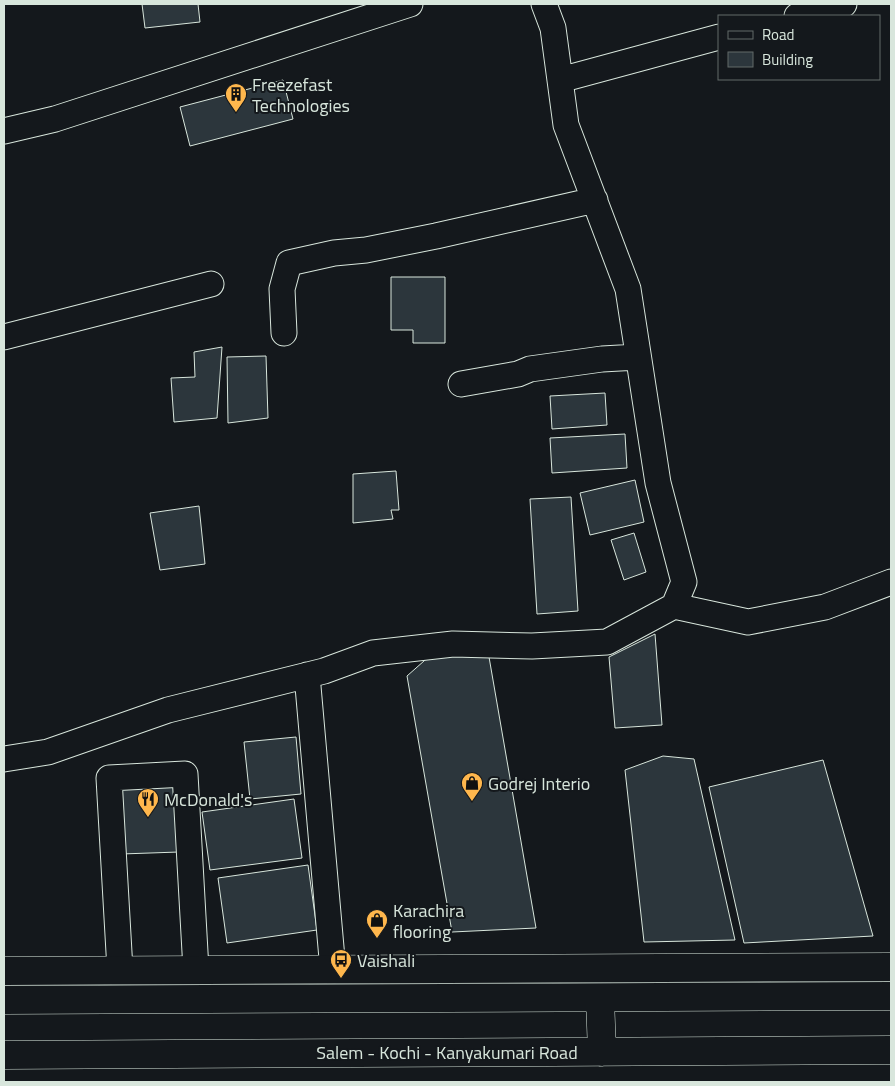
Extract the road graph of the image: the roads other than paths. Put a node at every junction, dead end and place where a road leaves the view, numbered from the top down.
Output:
1 (410, 4) edge
2 (544, 4) edge
3 (844, 4) edge
4 (801, 15) edge
5 (718, 37) edge
6 (560, 80) junction
7 (4, 131) edge
8 (594, 200) junction
9 (211, 284) dead end
10 (284, 334) dead end
11 (4, 337) edge
12 (638, 357) junction
13 (461, 384) dead end
14 (891, 582) edge
15 (674, 606) junction
16 (307, 674) junction
17 (4, 759) edge
18 (891, 966) edge
19 (120, 970) junction
20 (196, 970) junction
21 (333, 970) junction
22 (4, 971) edge
23 (891, 996) edge
24 (600, 998) junction
25 (4, 1000) edge
26 (891, 1050) edge
27 (602, 1052) junction
28 (4, 1055) edge

1 - 7 street
2 - 6 street
3 - 4 street
5 - 6 street
6 - 8 street
8 - 10 street
8 - 12 street
9 - 11 street
12 - 13 street
12 - 15 street
14 - 15 street
15 - 16 street
16 - 17 street
16 - 21 street
18 - 21 main road
19 - 20 main road
19 - 20 street
19 - 22 main road
20 - 21 main road
23 - 24 main road
24 - 25 main road
24 - 27 main road
26 - 27 main road, Salem - Kochi - Kanyakumari Road
27 - 28 main road, Salem - Kochi - Kanyakumari Road

